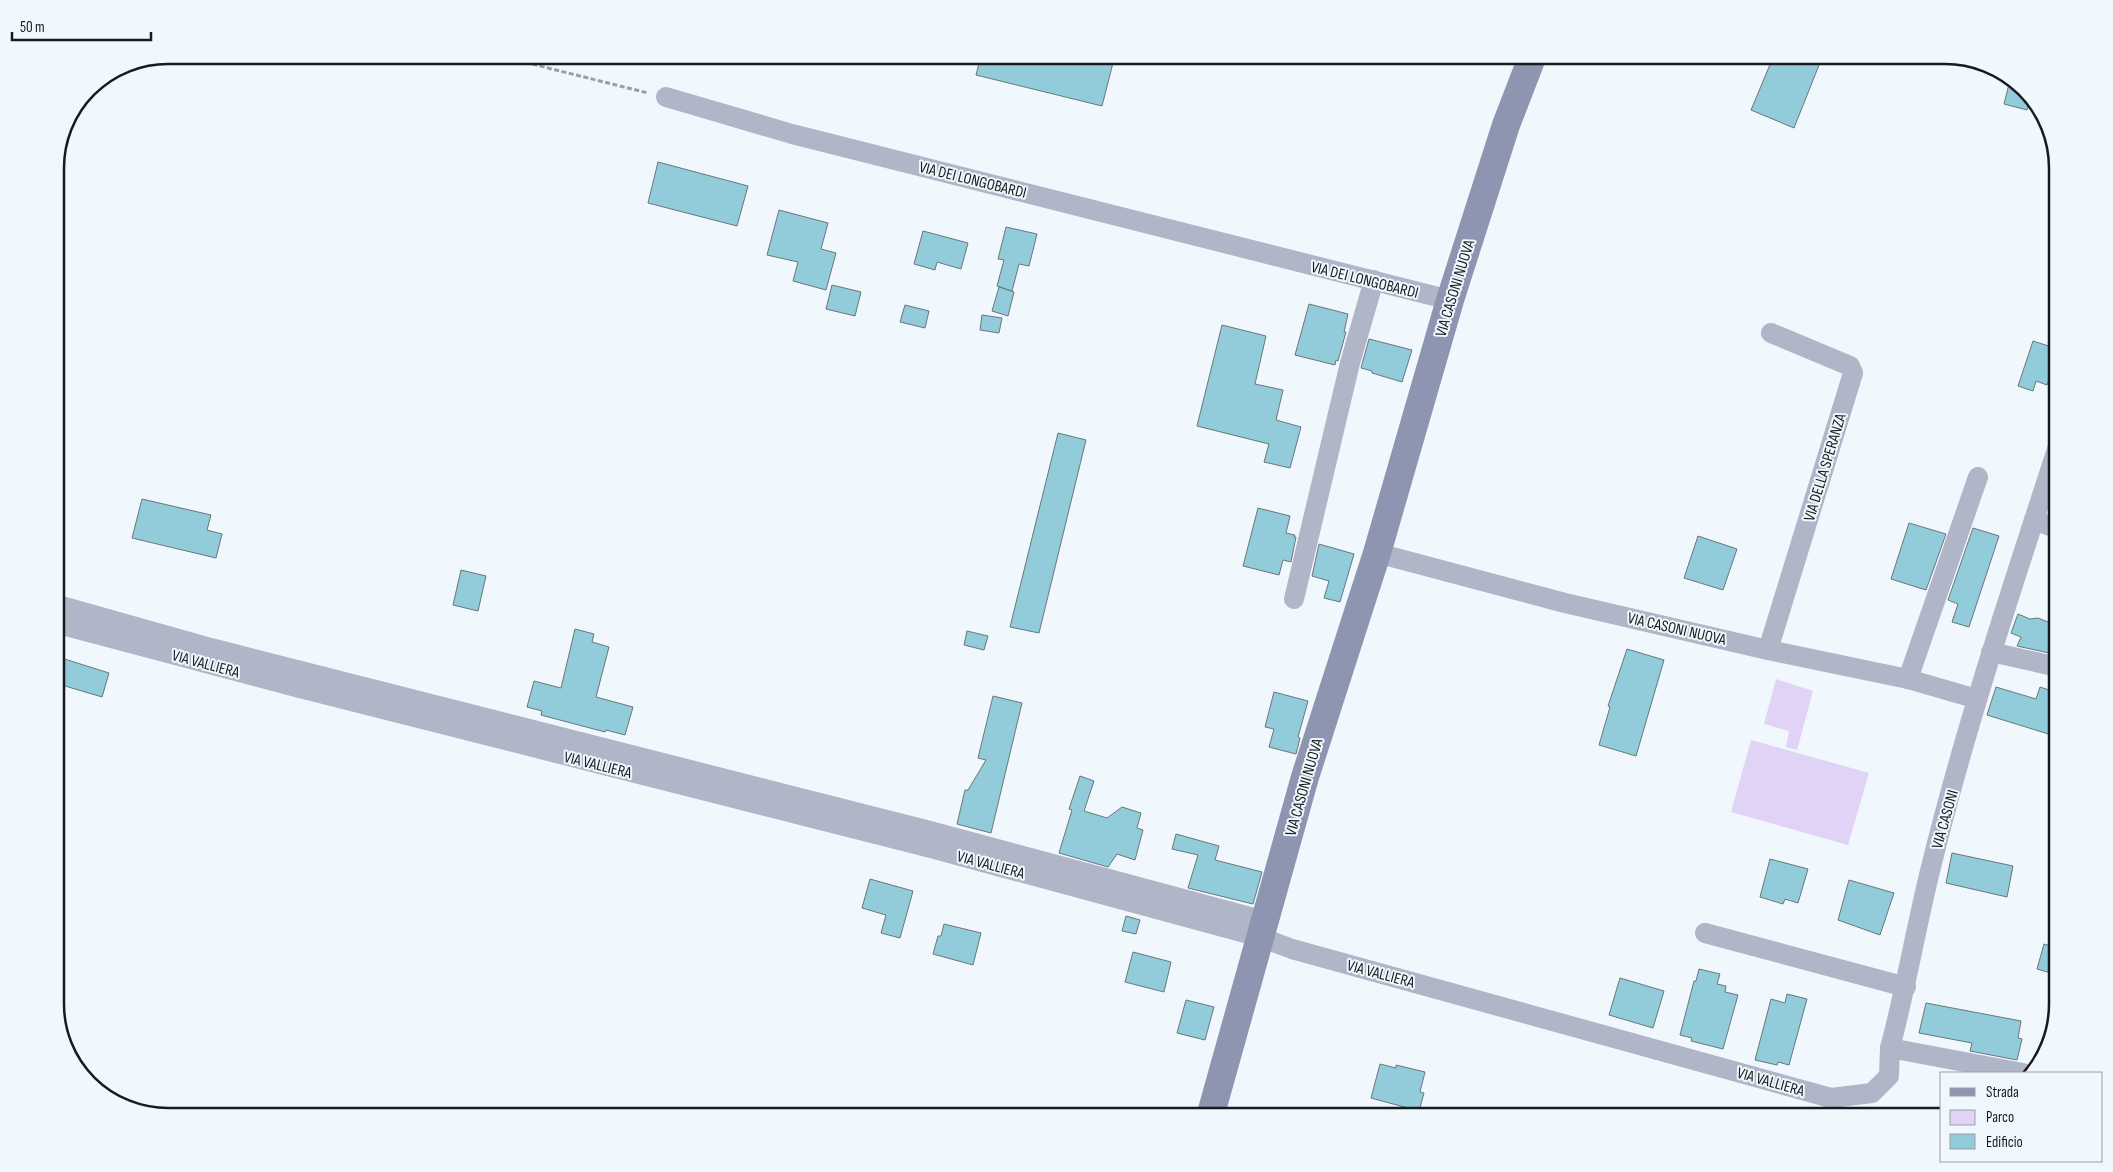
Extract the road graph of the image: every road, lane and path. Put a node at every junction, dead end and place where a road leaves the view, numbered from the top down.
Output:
1 (532, 64) edge
2 (1530, 64) edge
3 (666, 98) joint
4 (1374, 280) junction
5 (1450, 300) junction
6 (1771, 333) dead end
7 (2049, 474) edge
8 (1978, 477) dead end
9 (2034, 520) junction
10 (2049, 526) edge
11 (1377, 553) junction
12 (1294, 599) dead end
13 (64, 607) edge
14 (64, 625) edge
15 (1768, 650) junction
16 (1991, 652) junction
17 (2049, 665) edge
18 (1908, 679) junction
19 (1977, 699) junction
20 (931, 840) junction
21 (1262, 929) junction
22 (1705, 933) dead end
23 (1906, 987) junction
24 (1890, 1048) junction
25 (2019, 1072) edge
26 (1212, 1108) edge

1 - 3 path
2 - 5 main road, VIA CASONI NUOVA
3 - 4 street, VIA DEI LONGOBARDI
4 - 5 street, VIA DEI LONGOBARDI
4 - 12 street
5 - 11 main road, VIA CASONI NUOVA
6 - 15 street, VIA DELLA SPERANZA
7 - 9 street, VIA CASONI
8 - 18 street
9 - 10 street
9 - 16 street, VIA CASONI
11 - 15 street, VIA CASONI NUOVA
11 - 21 main road, VIA CASONI NUOVA
13 - 20 street, VIA VALLIERA
14 - 20 street, VIA VALLIERA
15 - 18 street, VIA CASONI NUOVA
16 - 17 street
16 - 19 street, VIA CASONI
18 - 19 street, VIA CASONI NUOVA
19 - 23 street, VIA CASONI
20 - 21 street, VIA VALLIERA
21 - 24 street, VIA VALLIERA
21 - 26 main road, VIA CASONI NUOVA
22 - 23 street
23 - 24 street, VIA CASONI
24 - 25 street

